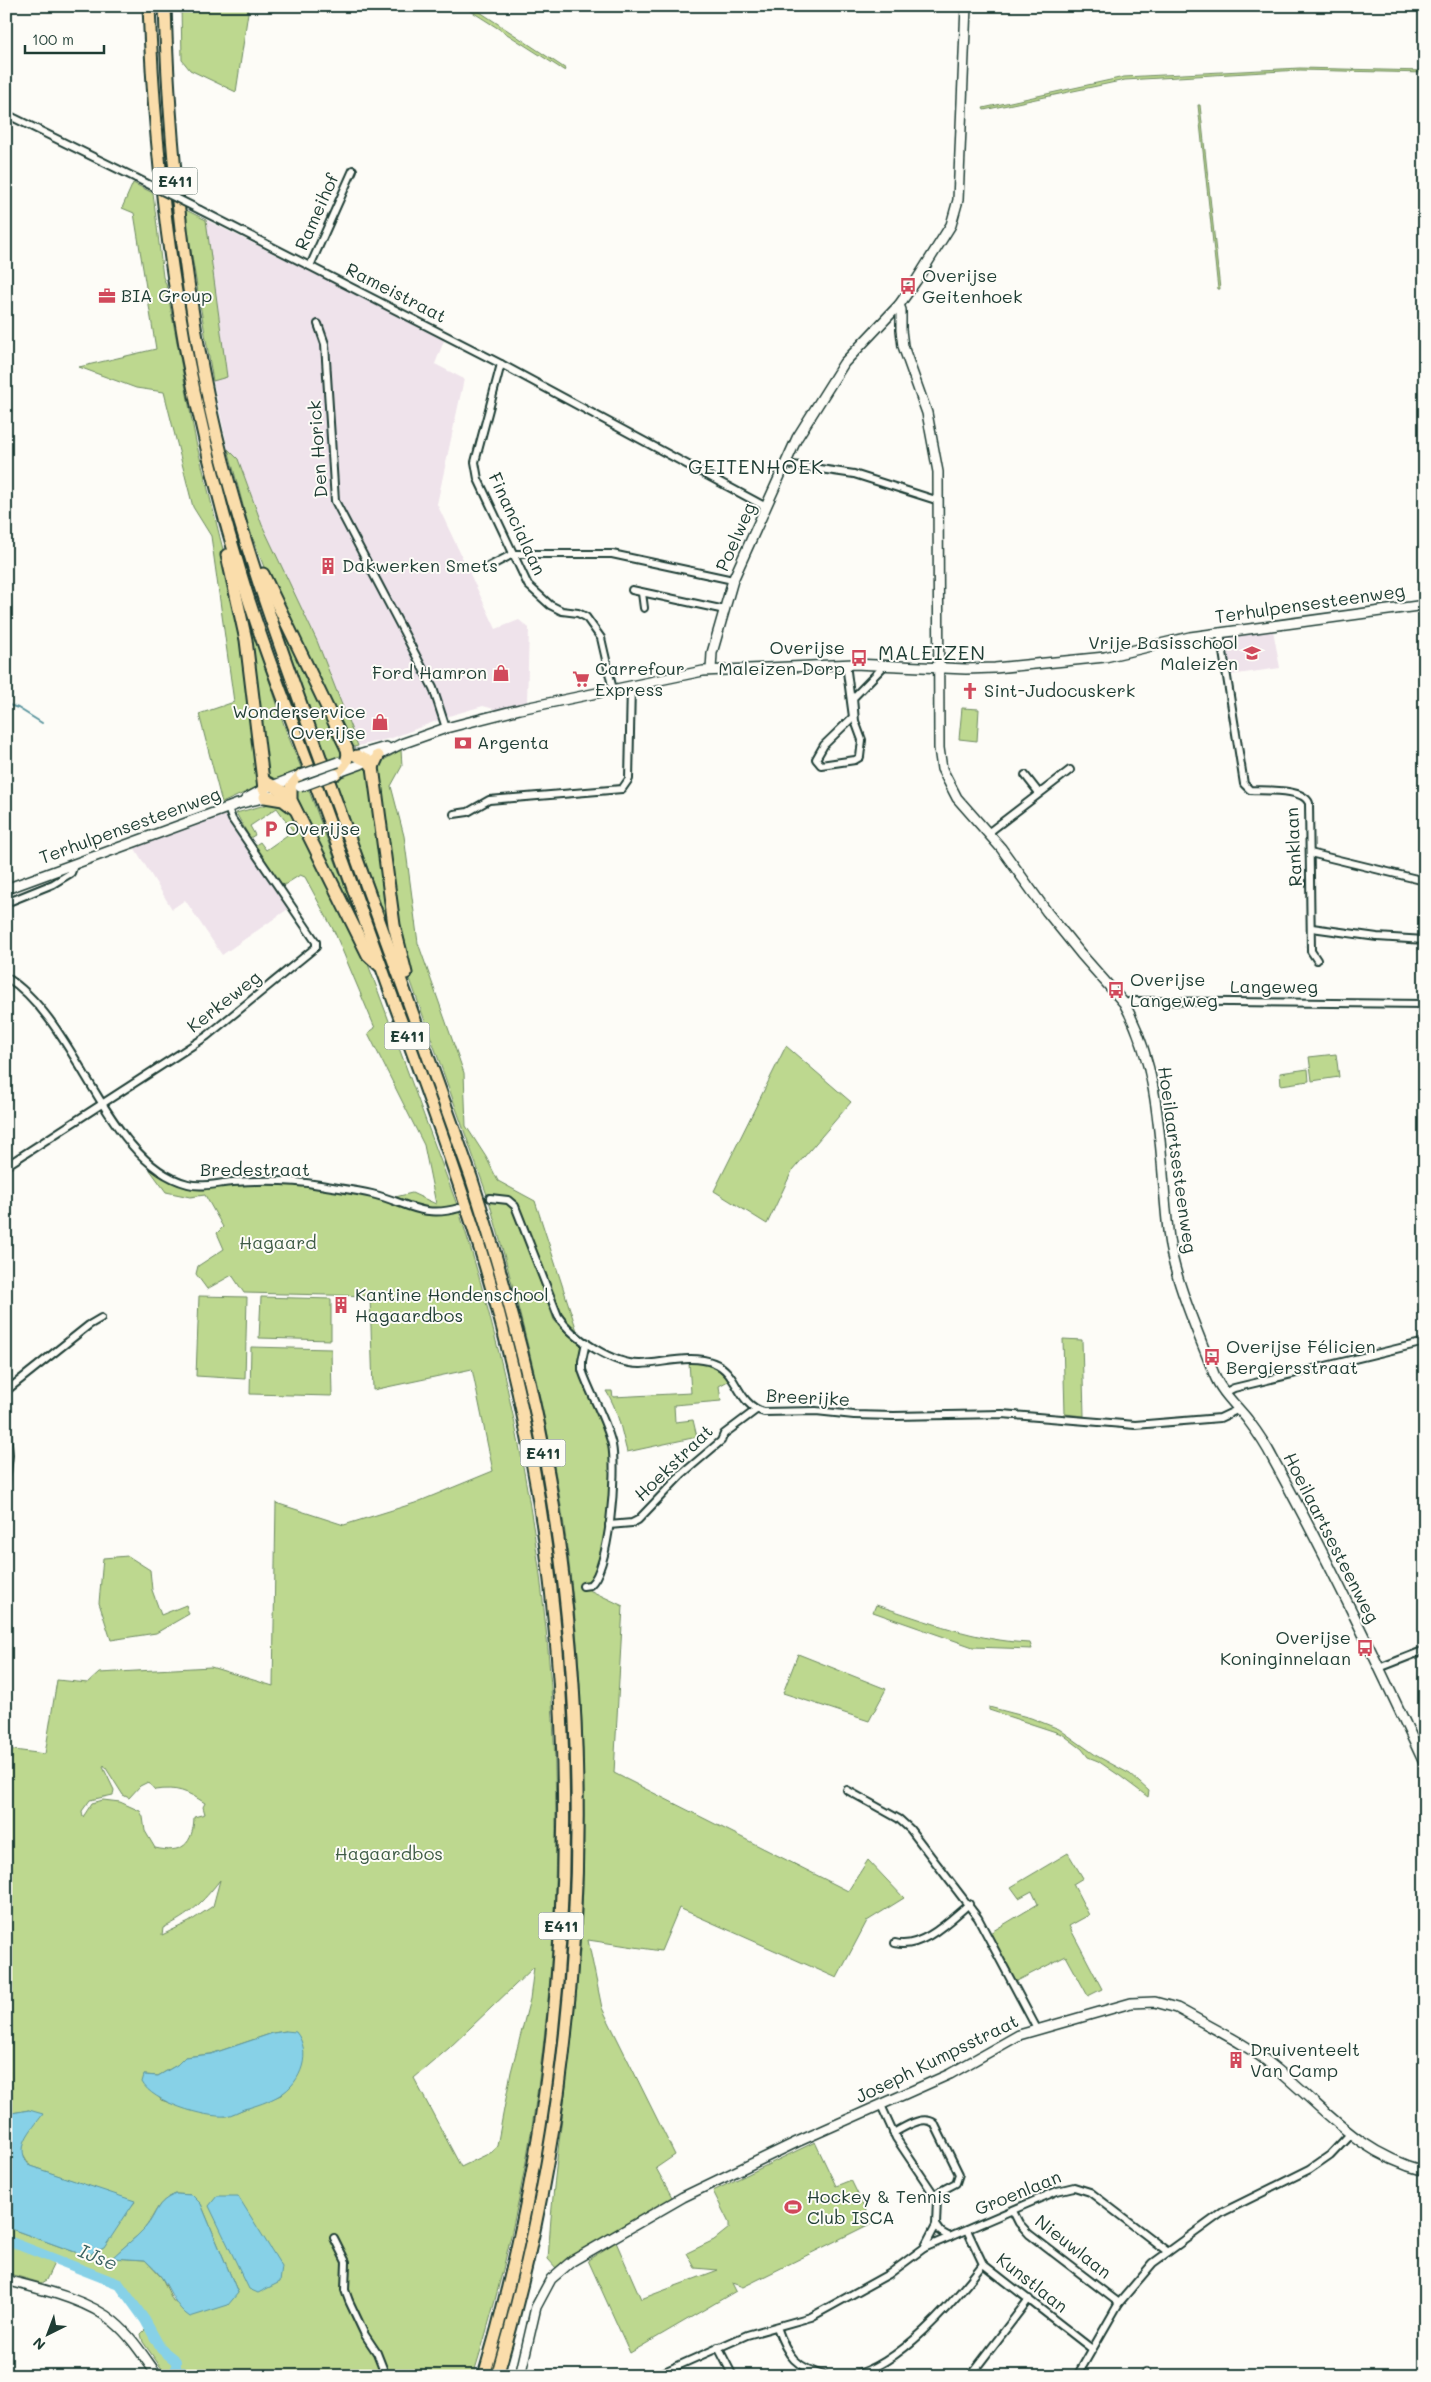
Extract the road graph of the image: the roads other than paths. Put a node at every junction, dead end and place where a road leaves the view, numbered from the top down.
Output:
1 (149, 6) edge
2 (165, 6) edge
3 (966, 6) edge
4 (6, 114) edge
5 (353, 170) dead end
6 (310, 266) junction
7 (899, 305) junction
8 (318, 324) dead end
9 (501, 364) junction
10 (786, 464) junction
11 (211, 468) junction
12 (939, 501) junction
13 (766, 507) junction
14 (226, 548) junction
15 (513, 554) junction
16 (251, 560) junction
17 (238, 566) junction
18 (488, 567) dead end
19 (733, 580) junction
20 (632, 590) dead end
21 (642, 593) junction
22 (1425, 605) edge
23 (644, 608) dead end
24 (724, 610) junction
25 (1220, 633) junction
26 (846, 664) junction
27 (886, 664) junction
28 (940, 667) junction
29 (710, 670) junction
30 (631, 686) junction
31 (614, 690) junction
32 (446, 728) junction
33 (341, 739) junction
34 (372, 759) junction
35 (349, 761) junction
36 (1070, 770) dead end
37 (335, 774) joint
38 (301, 775) joint
39 (1025, 775) dead end
40 (266, 788) junction
41 (289, 788) junction
42 (1039, 793) junction
43 (228, 808) junction
44 (296, 810) junction
45 (454, 814) dead end
46 (988, 833) junction
47 (1310, 854) junction
48 (75, 863) junction
49 (1425, 881) edge
50 (6, 889) edge
51 (6, 903) edge
52 (1312, 928) junction
53 (1425, 940) edge
54 (1317, 960) dead end
55 (382, 969) junction
56 (6, 977) edge
57 (1124, 1003) junction
58 (1425, 1004) edge
59 (412, 1009) junction
60 (104, 1104) junction
61 (6, 1166) edge
62 (490, 1198) dead end
63 (459, 1208) dead end
64 (101, 1318) dead end
65 (586, 1342) junction
66 (1425, 1342) edge
67 (6, 1391) edge
68 (1224, 1393) junction
69 (756, 1410) junction
70 (1239, 1410) junction
71 (6, 1420) edge
72 (6, 1483) edge
73 (609, 1525) junction
74 (583, 1586) dead end
75 (1425, 1650) edge
76 (1381, 1671) junction
77 (1425, 1766) edge
78 (847, 1790) dead end
79 (969, 1904) junction
80 (895, 1943) dead end
81 (1037, 2029) junction
82 (881, 2105) junction
83 (893, 2133) junction
84 (1349, 2135) junction
85 (1425, 2171) edge
86 (935, 2194) junction
87 (1013, 2211) junction
88 (936, 2225) junction
89 (968, 2230) junction
90 (950, 2237) junction
91 (334, 2238) dead end
92 (924, 2248) junction
93 (1168, 2252) junction
94 (983, 2264) junction
95 (6, 2280) edge
96 (1028, 2299) junction
97 (1119, 2303) junction
98 (777, 2327) junction
99 (718, 2347) junction
100 (1092, 2349) junction
101 (659, 2375) edge
102 (158, 2376) edge
103 (386, 2376) edge
104 (484, 2376) edge
105 (497, 2376) edge
106 (520, 2376) edge
107 (733, 2376) edge
108 (827, 2376) edge
109 (851, 2376) edge
110 (970, 2376) edge
111 (1077, 2376) edge

1 - 11 highway, E411
2 - 16 highway, E411
3 - 7 street, Poelweg
4 - 6 street, Rameistraat, bridge
5 - 6 street, Rameihof
6 - 9 street, Rameistraat
7 - 10 street, Poelweg
7 - 12 street, Hoeilaartsesteenweg
8 - 32 street, Den Horick
9 - 13 street, Rameistraat
9 - 15 street, Financialaan
10 - 12 street
10 - 13 street, Poelweg
11 - 14 highway
11 - 17 highway, E411
12 - 28 street, Hoeilaartsesteenweg
13 - 19 street, Poelweg
14 - 17 highway
14 - 40 highway
15 - 18 street
15 - 19 street
15 - 31 street, Financialaan
16 - 33 highway
16 - 59 highway, E411
17 - 55 highway, E411
19 - 24 street, Poelweg
20 - 21 street
21 - 23 street
21 - 24 street
22 - 25 street, Terhulpensesteenweg
24 - 29 street, Poelweg
25 - 28 street, Terhulpensesteenweg
25 - 47 street, Ranklaan
26 - 27 street, Terhulpensesteenweg
26 - 27 street
26 - 29 street, Terhulpensesteenweg
27 - 28 street, Terhulpensesteenweg
28 - 46 street, Hoeilaartsesteenweg
29 - 30 street, Terhulpensesteenweg
30 - 31 street, Terhulpensesteenweg
30 - 45 street
31 - 32 street, Terhulpensesteenweg
32 - 34 street, Terhulpensesteenweg
33 - 34 highway
33 - 35 highway
34 - 35 highway
34 - 59 highway
35 - 37 highway
35 - 38 street, bridge
36 - 42 street
37 - 41 street, bridge
38 - 41 highway
39 - 42 street
40 - 41 highway
40 - 43 street, Terhulpensesteenweg
40 - 44 highway
41 - 44 highway
42 - 46 street
43 - 48 street, Terhulpensesteenweg
43 - 60 street, Kerkeweg
44 - 55 highway
46 - 57 street, Hoeilaartsesteenweg
47 - 49 street
47 - 52 street, Ranklaan
48 - 50 street, Terhulpensesteenweg
48 - 51 street
52 - 53 street
52 - 54 street, Ranklaan
55 - 104 highway, E411
56 - 60 street, Bredestraat
57 - 58 street, Langeweg
57 - 68 street, Hoeilaartsesteenweg
59 - 105 highway, E411
60 - 61 street, Kerkeweg
60 - 63 street, Bredestraat
62 - 65 street, Breerijke
64 - 67 street
65 - 69 street, Breerijke
65 - 73 street, Hoekstraat
66 - 68 street
68 - 70 street, Hoeilaartsesteenweg
69 - 70 street, Breerijke
69 - 73 street, Hoekstraat
70 - 76 street, Hoeilaartsesteenweg
71 - 72 street
73 - 74 street, Hoekstraat
75 - 76 street
76 - 77 street, Hoeilaartsesteenweg
78 - 79 street
79 - 80 street
79 - 81 street
81 - 82 street, Joseph Kumpsstraat
81 - 84 street, Joseph Kumpsstraat
82 - 83 street
82 - 106 street, Joseph Kumpsstraat
83 - 86 street
83 - 86 street
84 - 85 street, Joseph Kumpsstraat
84 - 93 street
86 - 88 street
87 - 89 street, Groenlaan
87 - 93 street, Groenlaan
87 - 97 street, Nieuwlaan
88 - 90 street
88 - 92 street
89 - 90 street, Groenlaan
89 - 94 street, Kunstlaan
90 - 92 street, Groenlaan
91 - 103 street
92 - 98 street
93 - 97 street
94 - 96 street, Kunstlaan
94 - 109 street
95 - 102 street
96 - 100 street, Kunstlaan
96 - 110 street
97 - 100 street
98 - 99 street
98 - 108 street
99 - 101 street
99 - 107 street
100 - 111 street

